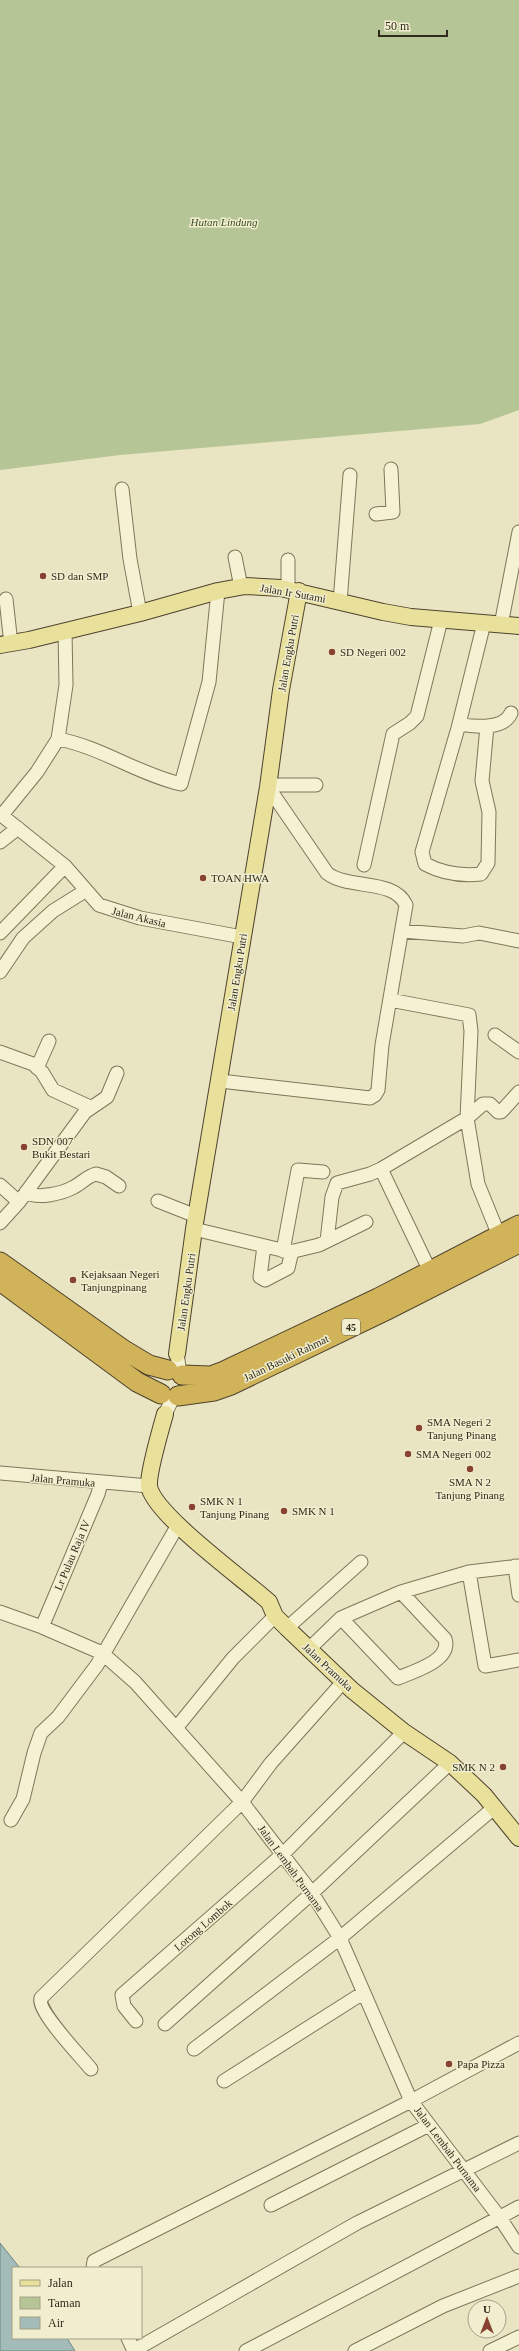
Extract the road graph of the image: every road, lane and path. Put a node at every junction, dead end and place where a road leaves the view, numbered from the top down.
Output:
1 (391, 469) dead end
2 (350, 475) dead end
3 (122, 489) dead end
4 (376, 514) dead end
5 (519, 532) edge
6 (235, 557) dead end
7 (288, 560) dead end
8 (241, 587) junction
9 (294, 590) junction
10 (218, 591) junction
11 (6, 599) dead end
12 (340, 602) junction
13 (140, 613) junction
14 (441, 620) junction
15 (484, 623) junction
16 (501, 624) junction
17 (519, 626) edge
18 (65, 630) junction
19 (5, 644) edge
20 (511, 713) dead end
21 (459, 724) junction
22 (487, 726) junction
23 (58, 739) junction
24 (316, 785) dead end
25 (268, 786) junction
26 (1, 814) edge
27 (18, 828) junction
28 (0, 842) edge
29 (364, 865) dead end
30 (65, 866) junction
31 (85, 891) junction
32 (402, 931) junction
33 (0, 933) edge
34 (242, 938) junction
35 (519, 941) edge
36 (0, 972) edge
37 (390, 1000) junction
38 (495, 1035) dead end
39 (49, 1041) dead end
40 (0, 1052) edge
41 (519, 1052) edge
42 (37, 1068) junction
43 (117, 1073) dead end
44 (220, 1081) junction
45 (519, 1092) edge
46 (90, 1108) junction
47 (467, 1118) junction
48 (381, 1168) junction
49 (323, 1172) dead end
50 (0, 1185) edge
51 (119, 1186) dead end
52 (22, 1197) junction
53 (158, 1201) dead end
54 (195, 1222) junction
55 (366, 1222) dead end
56 (0, 1223) edge
57 (519, 1225) edge
58 (327, 1241) junction
59 (508, 1243) edge
60 (264, 1246) junction
61 (288, 1251) junction
62 (0, 1262) edge
63 (430, 1271) junction
64 (0, 1281) edge
65 (175, 1368) junction
66 (168, 1400) junction
67 (0, 1473) edge
68 (100, 1483) junction
69 (149, 1486) junction
70 (178, 1525) junction
71 (361, 1562) dead end
72 (517, 1566) edge
73 (469, 1572) junction
74 (401, 1592) junction
75 (519, 1595) edge
76 (0, 1612) edge
77 (275, 1616) junction
78 (341, 1618) junction
79 (42, 1627) junction
80 (287, 1628) junction
81 (309, 1649) junction
82 (102, 1653) junction
83 (519, 1660) edge
84 (343, 1682) junction
85 (177, 1727) junction
86 (404, 1732) junction
87 (450, 1763) junction
88 (242, 1802) junction
89 (495, 1807) junction
90 (11, 1820) dead end
91 (519, 1838) edge
92 (283, 1854) junction
93 (312, 1893) junction
94 (340, 1938) junction
95 (363, 1993) junction
96 (136, 2021) dead end
97 (165, 2024) dead end
98 (519, 2043) edge
99 (194, 2049) dead end
100 (91, 2069) dead end
101 (224, 2081) dead end
102 (411, 2101) junction
103 (429, 2125) junction
104 (519, 2143) edge
105 (464, 2171) junction
106 (271, 2205) dead end
107 (519, 2206) edge
108 (500, 2218) junction
109 (519, 2247) edge
110 (93, 2267) edge
111 (519, 2276) edge
112 (519, 2337) edge
113 (128, 2339) edge
114 (134, 2351) edge
115 (246, 2351) edge
116 (354, 2351) edge
117 (490, 2351) edge

1 - 4 street
2 - 12 street
3 - 13 street
5 - 16 street
6 - 8 street
7 - 9 street
8 - 9 main road, Jalan Ir Sutami
8 - 10 main road, Jalan Ir Sutami
9 - 12 main road, Jalan Ir Sutami
9 - 25 main road, Jalan Engku Putri
10 - 13 main road, Jalan Ir Sutami
10 - 23 street
11 - 19 street
12 - 14 main road, Jalan Ir Sutami
13 - 18 main road, Jalan Ir Sutami
14 - 15 main road, Jalan Ir Sutami
14 - 29 street
15 - 16 main road, Jalan Ir Sutami
15 - 21 street
16 - 17 main road, Jalan Ir Sutami
18 - 19 main road, Jalan Ir Sutami
18 - 23 street
20 - 22 street
21 - 22 street
21 - 22 street
23 - 26 street
24 - 25 street
25 - 32 street
25 - 34 main road, Jalan Engku Putri
26 - 27 street, Jalan Akasia
27 - 28 street
27 - 30 street, Jalan Akasia
30 - 31 street, Jalan Akasia
30 - 33 street
31 - 34 street, Jalan Akasia
31 - 36 street
32 - 35 street
32 - 37 street
34 - 44 main road, Jalan Engku Putri
37 - 44 street
37 - 47 street
38 - 41 street
39 - 42 street
40 - 42 street
42 - 46 street
43 - 46 street
44 - 54 main road, Jalan Engku Putri
45 - 47 street
46 - 52 street
47 - 48 street
47 - 59 street
48 - 58 street
48 - 63 street
49 - 61 street
50 - 52 street
51 - 52 street
52 - 56 street
53 - 54 street
54 - 60 street
54 - 65 main road, Jalan Engku Putri
55 - 58 street
57 - 59 highway, Jalan Basuki Rahmat / 45
58 - 61 street
59 - 63 highway, Jalan Basuki Rahmat / 45
59 - 66 highway, Jalan Basuki Rahmat / 45
60 - 61 street
60 - 61 street
62 - 65 highway, Jalan Basuki Rahmat / 45
63 - 65 highway, Jalan Basuki Rahmat / 45
64 - 66 highway
65 - 66 highway
65 - 66 highway
66 - 69 main road
67 - 68 street, Jalan Pramuka
68 - 69 street, Jalan Pramuka
68 - 79 street, Lr Pulau Raja IV
69 - 70 main road, Jalan Pramuka
70 - 77 main road, Jalan Pramuka
70 - 82 street
71 - 80 street
72 - 73 street
72 - 75 street
73 - 74 street
73 - 83 street
74 - 78 street
74 - 78 street
76 - 79 street, Jalan Lembah Purnama
77 - 80 main road, Jalan Pramuka
77 - 85 street
78 - 81 street
79 - 82 street, Jalan Lembah Purnama
80 - 81 main road, Jalan Pramuka
81 - 84 main road, Jalan Pramuka
82 - 85 street, Jalan Lembah Purnama
82 - 90 street
84 - 86 main road, Jalan Pramuka
84 - 88 street
85 - 88 street, Jalan Lembah Purnama
86 - 87 main road, Jalan Pramuka
86 - 92 street, Lorong Lombok
87 - 89 main road, Jalan Pramuka
87 - 93 street
88 - 92 street, Jalan Lembah Purnama
88 - 100 street
89 - 91 main road, Jalan Pramuka
89 - 94 street
92 - 93 street, Jalan Lembah Purnama
92 - 96 street, Lorong Lombok
93 - 94 street, Jalan Lembah Purnama
93 - 97 street
94 - 95 street, Jalan Lembah Purnama
94 - 99 street
95 - 101 street
95 - 102 street, Jalan Lembah Purnama
98 - 102 street
102 - 103 street, Jalan Lembah Purnama
102 - 110 street
103 - 105 street, Jalan Lembah Purnama
103 - 106 street
104 - 105 street
105 - 108 street, Jalan Lembah Purnama
105 - 114 street
107 - 108 street
108 - 109 street, Jalan Lembah Purnama
108 - 115 street
111 - 116 street
112 - 117 street
113 - 114 street

